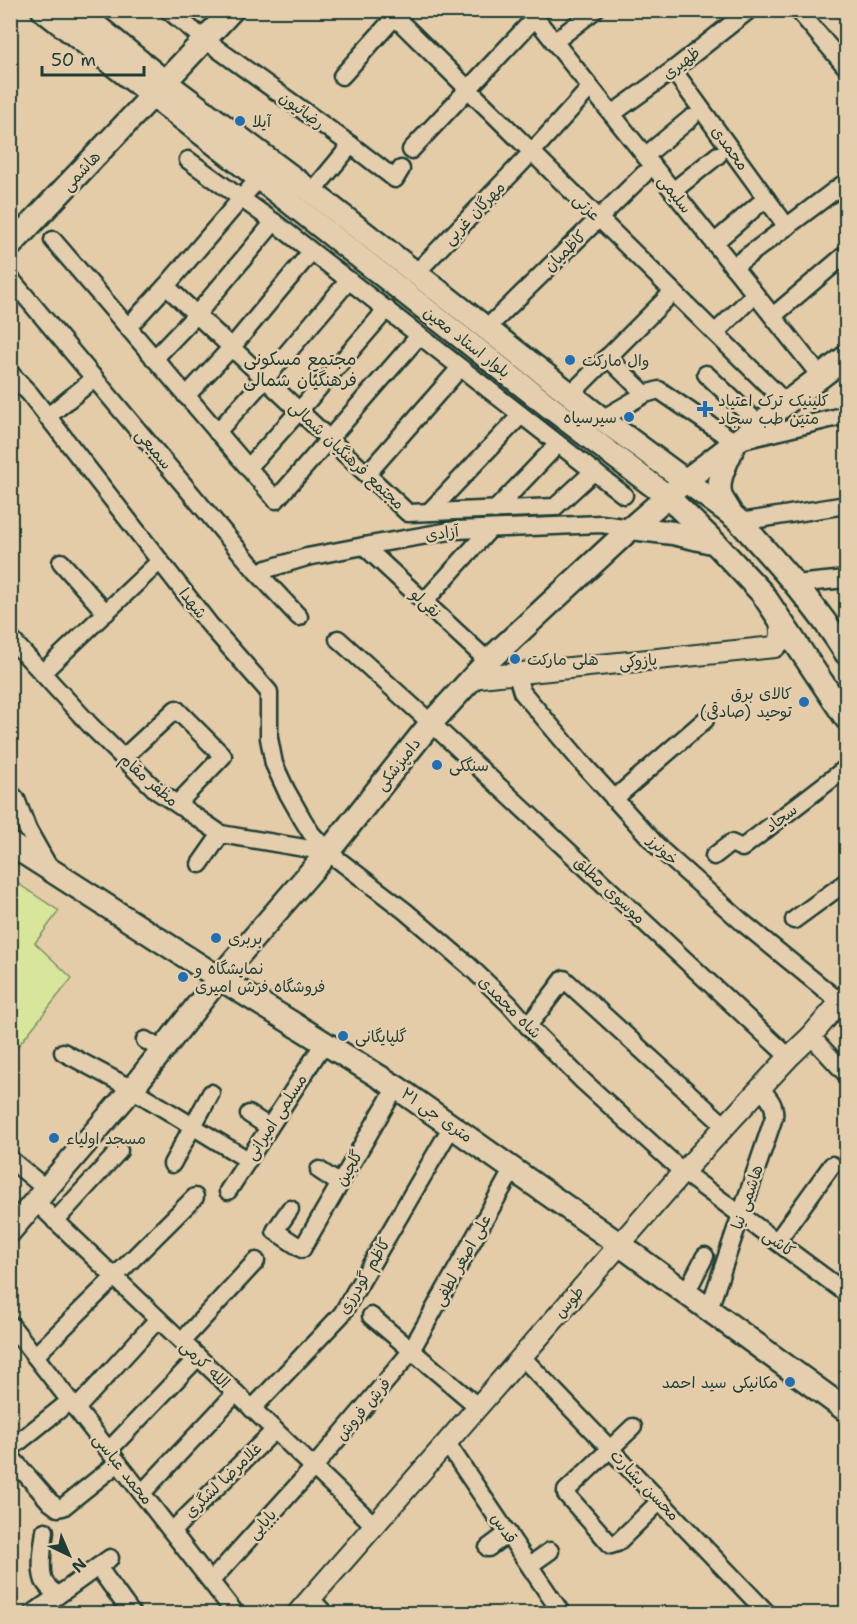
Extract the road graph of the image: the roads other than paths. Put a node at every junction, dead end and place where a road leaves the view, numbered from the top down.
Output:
1 (43, 10) edge
2 (77, 10) edge
3 (168, 10) edge
4 (232, 10) edge
5 (595, 10) edge
6 (749, 10) edge
7 (798, 10) edge
8 (394, 13) edge
9 (532, 14) edge
10 (205, 40) junction
11 (554, 42) junction
12 (846, 67) edge
13 (673, 70) junction
14 (342, 76) dead end
15 (590, 87) junction
16 (467, 88) junction
17 (158, 89) junction
18 (612, 114) junction
19 (691, 118) dead end
20 (351, 145) junction
21 (411, 150) dead end
22 (532, 152) junction
23 (718, 155) dead end
24 (645, 156) junction
25 (188, 160) dead end
26 (401, 170) dead end
27 (644, 174) dead end
28 (259, 178) junction
29 (846, 182) edge
30 (673, 191) junction
31 (312, 192) junction
32 (242, 197) junction
33 (766, 198) junction
34 (599, 219) junction
35 (274, 222) junction
36 (787, 227) junction
37 (53, 240) dead end
38 (714, 243) junction
39 (10, 246) edge
40 (311, 252) junction
41 (846, 254) edge
42 (733, 267) junction
43 (416, 273) junction
44 (10, 278) edge
45 (349, 280) junction
46 (166, 286) junction
47 (673, 292) junction
48 (755, 294) junction
49 (387, 309) junction
50 (197, 314) junction
51 (773, 316) junction
52 (128, 327) junction
53 (486, 329) junction
54 (715, 333) junction
55 (419, 336) junction
56 (232, 347) junction
57 (607, 357) junction
58 (846, 357) edge
59 (154, 358) junction
60 (460, 368) junction
61 (10, 373) edge
62 (706, 374) dead end
63 (821, 377) junction
64 (95, 378) junction
65 (266, 379) junction
66 (571, 394) junction
67 (645, 394) junction
68 (186, 396) junction
69 (786, 403) junction
70 (299, 411) junction
71 (555, 411) junction
72 (521, 415) junction
73 (846, 415) edge
74 (47, 417) junction
75 (602, 418) junction
76 (759, 424) junction
77 (217, 432) junction
78 (329, 439) junction
79 (735, 442) junction
80 (558, 444) junction
81 (248, 468) junction
82 (594, 471) junction
83 (367, 474) junction
84 (685, 481) junction
85 (624, 495) dead end
86 (668, 496) junction
87 (846, 505) edge
88 (495, 510) junction
89 (429, 512) junction
90 (736, 519) junction
91 (631, 528) junction
92 (490, 529) junction
93 (715, 543) junction
94 (364, 546) junction
95 (160, 561) junction
96 (61, 562) dead end
97 (257, 572) junction
98 (846, 579) edge
99 (795, 584) junction
100 (762, 593) junction
101 (424, 602) junction
102 (106, 614) junction
103 (299, 617) dead end
104 (780, 620) junction
105 (10, 638) edge
106 (338, 639) dead end
107 (846, 651) edge
108 (488, 661) junction
109 (43, 672) junction
110 (522, 672) junction
111 (471, 678) junction
112 (846, 718) edge
113 (705, 720) dead end
114 (431, 723) junction
115 (123, 758) junction
116 (846, 768) edge
117 (10, 793) edge
118 (614, 799) junction
119 (177, 804) junction
120 (221, 834) junction
121 (10, 844) edge
122 (328, 852) junction
123 (714, 856) dead end
124 (200, 864) dead end
125 (51, 870) junction
126 (846, 882) edge
127 (794, 920) dead end
128 (219, 978) junction
129 (843, 998) edge
130 (528, 1026) junction
131 (811, 1036) junction
132 (324, 1043) junction
133 (63, 1052) dead end
134 (789, 1058) junction
135 (846, 1074) edge
136 (396, 1087) junction
137 (760, 1088) junction
138 (132, 1089) junction
139 (211, 1093) dead end
140 (249, 1114) dead end
141 (193, 1126) junction
142 (453, 1126) junction
143 (725, 1126) junction
144 (270, 1127) junction
145 (119, 1152) dead end
146 (10, 1159) edge
147 (248, 1160) junction
148 (172, 1164) dead end
149 (832, 1165) dead end
150 (513, 1169) junction
151 (319, 1170) dead end
152 (682, 1172) junction
153 (340, 1184) junction
154 (228, 1191) dead end
155 (41, 1196) junction
156 (195, 1197) dead end
157 (290, 1209) dead end
158 (741, 1215) junction
159 (55, 1221) junction
160 (10, 1231) edge
161 (777, 1241) junction
162 (619, 1244) junction
163 (705, 1256) dead end
164 (256, 1261) dead end
165 (114, 1276) junction
166 (686, 1293) junction
167 (846, 1293) edge
168 (709, 1309) junction
169 (370, 1316) dead end
170 (158, 1319) junction
171 (10, 1324) edge
172 (182, 1341) junction
173 (16, 1343) edge
174 (411, 1350) junction
175 (35, 1356) junction
176 (521, 1356) junction
177 (198, 1358) junction
178 (236, 1393) junction
179 (73, 1405) junction
180 (477, 1406) junction
181 (252, 1409) junction
182 (846, 1410) edge
183 (633, 1426) dead end
184 (275, 1430) junction
185 (447, 1442) junction
186 (10, 1449) edge
187 (611, 1449) junction
188 (10, 1456) edge
189 (114, 1456) junction
190 (314, 1467) junction
191 (142, 1493) junction
192 (660, 1501) junction
193 (374, 1525) junction
194 (45, 1531) dead end
195 (172, 1531) junction
196 (508, 1533) junction
197 (488, 1548) dead end
198 (550, 1551) dead end
199 (530, 1566) junction
200 (211, 1581) junction
201 (58, 1595) junction
202 (310, 1598) junction
203 (765, 1612) edge
204 (32, 1614) edge
205 (132, 1614) edge
206 (236, 1614) edge
207 (297, 1614) edge
208 (325, 1614) edge
209 (562, 1614) edge

1 - 17 main road, بلوار استاد معین
2 - 17 main road, بلوار استاد معین
3 - 10 street, رضائیون
4 - 10 main road, هاشمی
5 - 11 street
6 - 13 street, ظهیری
7 - 12 street
8 - 14 street
8 - 16 street, عزتی
9 - 11 street, سلیمی
9 - 16 street
10 - 17 main road, هاشمی
10 - 20 street, رضائیون
11 - 15 street, سلیمی
13 - 18 street, ظهیری
13 - 33 street, محمدی
15 - 18 street, سلیمی
15 - 22 street, مهرگان غربی
16 - 21 street
16 - 22 street, عزتی
17 - 28 main road, بلوار استاد معین
17 - 31 main road, بلوار استاد معین
17 - 39 main road, هاشمی
18 - 24 street, سلیمی
19 - 24 street
20 - 26 street, رضائیون
20 - 31 street
22 - 34 street, عزتی
22 - 43 street, مهرگان غربی
23 - 30 street
24 - 30 street, سلیمی
25 - 32 street
27 - 34 street, کاظمیان
28 - 32 street
28 - 71 main road, بلوار استاد معین
29 - 36 street
30 - 38 street, سلیمی
31 - 43 main road, بلوار استاد معین
32 - 35 street
32 - 46 street
33 - 36 street, محمدی
33 - 38 street
34 - 47 street, عزتی
34 - 53 street, کاظمیان
35 - 40 street
35 - 50 street
36 - 42 street
37 - 52 street
38 - 42 street, سلیمی
40 - 45 street
40 - 56 street
41 - 51 street
42 - 48 street, سلیمی
43 - 53 main road, بلوار استاد معین
44 - 64 street, سمیعی
45 - 49 street
45 - 65 street
46 - 50 street, مجتمع فرهنگیان شمالی
46 - 52 street
47 - 54 street, عزتی
47 - 57 street
48 - 51 street, سلیمی
48 - 54 street
49 - 55 street
49 - 70 street
50 - 56 street, مجتمع فرهنگیان شمالی
50 - 59 street
51 - 63 street, سلیمی
52 - 59 street
53 - 66 main road, بلوار استاد معین
54 - 69 street, عزتی
55 - 60 street
55 - 78 street
56 - 65 street, مجتمع فرهنگیان شمالی
56 - 68 street
57 - 66 street
57 - 67 street
58 - 63 main road, دامپزشکی
59 - 68 street
60 - 72 street
60 - 83 street
61 - 74 street, شهدا
62 - 76 street
63 - 69 main road, دامپزشکی
64 - 74 street
64 - 97 street, سمیعی
65 - 70 street, مجتمع فرهنگیان شمالی
65 - 77 street
66 - 71 main road
66 - 75 main road, بلوار استاد معین
67 - 75 street
67 - 79 street
68 - 77 street
69 - 76 main road, دامپزشکی
70 - 78 street, مجتمع فرهنگیان شمالی
70 - 81 street
71 - 86 main road, بلوار استاد معین
72 - 80 street
72 - 89 street
73 - 79 street
74 - 95 street, شهدا
75 - 84 main road, بلوار استاد معین
76 - 79 main road, دامپزشکی
77 - 81 street
78 - 81 street
78 - 83 street, مجتمع فرهنگیان شمالی
79 - 84 main road, دامپزشکی
79 - 90 main road
80 - 82 street
80 - 88 street
82 - 85 street
82 - 88 street, مجتمع فرهنگیان شمالی
83 - 89 street, مجتمع فرهنگیان شمالی
84 - 86 main road, دامپزشکی
84 - 90 main road, بلوار استاد معین
86 - 91 main road, دامپزشکی
86 - 93 main road, بلوار استاد معین
87 - 90 street
88 - 89 street, مجتمع فرهنگیان شمالی
90 - 99 main road, بلوار استاد معین
91 - 92 street, آزادی
91 - 93 main road
91 - 108 main road, دامپزشکی
92 - 94 street, آزادی
92 - 101 street
93 - 100 main road, بلوار استاد معین
94 - 97 street, آزادی
94 - 101 street, نقی‌لو
95 - 102 street
95 - 122 street, شهدا
96 - 102 street
97 - 103 street, سمیعی
98 - 99 street
99 - 100 main road
99 - 107 main road, بلوار استاد معین
100 - 104 main road, بلوار استاد معین
101 - 108 street, نقی‌لو
102 - 109 street
104 - 110 street, پازوکی
104 - 112 main road, بلوار استاد معین
105 - 109 street, مظفر مقام
106 - 114 street, موسوی مطلق
108 - 111 main road, دامپزشکی
109 - 115 street, مظفر مقام
110 - 111 street, پازوکی
110 - 118 street, خونرز
111 - 114 main road, دامپزشکی
113 - 118 street
114 - 122 main road, دامپزشکی
114 - 134 street, موسوی مطلق
115 - 119 street, مظفر مقام
115 - 119 street
116 - 123 street, سجاد
117 - 125 street
118 - 129 street, خونرز
119 - 120 street, مظفر مقام
120 - 122 street, مظفر مقام
120 - 124 street
121 - 125 main road, ۲۱ متری جی
122 - 128 main road, دامپزشکی
122 - 130 street, شاه محمدی
125 - 128 main road, ۲۱ متری جی
126 - 127 street
128 - 132 main road, ۲۱ متری جی
128 - 138 main road, دامپزشکی
129 - 131 street, طوس
130 - 143 street
130 - 152 street, شاه محمدی
131 - 134 street, طوس
131 - 135 street
132 - 136 main road, ۲۱ متری جی
132 - 144 street, مسلمی امیرانی
133 - 138 street
134 - 137 street, طوس
136 - 142 main road, ۲۱ متری جی
136 - 153 street, گلچین
137 - 143 street, طوس
137 - 158 street, هاشمی نیا
138 - 141 street
138 - 155 main road, دامپزشکی
139 - 141 street
140 - 144 street
141 - 147 street
141 - 148 street
142 - 150 main road, ۲۱ متری جی
142 - 181 street, کاظم گودرزی
143 - 152 street, طوس
144 - 147 street, مسلمی امیرانی
145 - 159 street
146 - 155 street, الله کرمی
147 - 154 street, مسلمی امیرانی
149 - 161 street
150 - 162 main road, ۲۱ متری جی
150 - 174 street, علی‌ اصغر لطفی
151 - 153 street
152 - 158 street, کاشی
152 - 162 street, طوس
153 - 157 street, گلچین
155 - 159 street, الله کرمی
155 - 160 main road, دامپزشکی
156 - 165 street
158 - 161 street, کاشی
158 - 168 street, هاشمی نیا
159 - 165 street, الله کرمی
161 - 167 street, کاشی
162 - 166 main road, ۲۱ متری جی
162 - 176 street, طوس
163 - 166 street
164 - 172 street
165 - 170 street, الله کرمی
165 - 175 street
166 - 168 main road, ۲۱ متری جی
168 - 182 main road, ۲۱ متری جی
169 - 174 street
170 - 172 street, الله کرمی
170 - 179 street
171 - 173 street, محمد عباسی
172 - 177 street, الله کرمی
173 - 175 street, محمد عباسی
174 - 180 street
174 - 190 street, فرش فروش
175 - 179 street, محمد عباسی
176 - 180 street, طوس
176 - 187 street, محسن بشارت
177 - 178 street, الله کرمی
177 - 189 street
178 - 181 street, الله کرمی
178 - 191 street
179 - 186 street
179 - 189 street, محمد عباسی
180 - 185 street, طوس
181 - 184 street, الله کرمی
183 - 187 street
184 - 190 street, الله کرمی
184 - 195 street, غلامرضا لشگری
185 - 193 street, طوس
185 - 196 street, قدس
187 - 192 street, محسن بشارت
187 - 192 street
188 - 189 street
189 - 191 street, محمد عباسی
190 - 193 street, الله کرمی
190 - 200 street, بابایی
191 - 195 street, محمد عباسی
192 - 203 street, محسن بشارت
193 - 202 street, طوس
194 - 201 street
195 - 200 street, محمد عباسی
196 - 197 street
196 - 199 street, قدس
198 - 199 street
199 - 209 street, قدس
200 - 206 street, محمد عباسی
201 - 204 street
201 - 205 street
202 - 207 street, طوس
202 - 208 street

